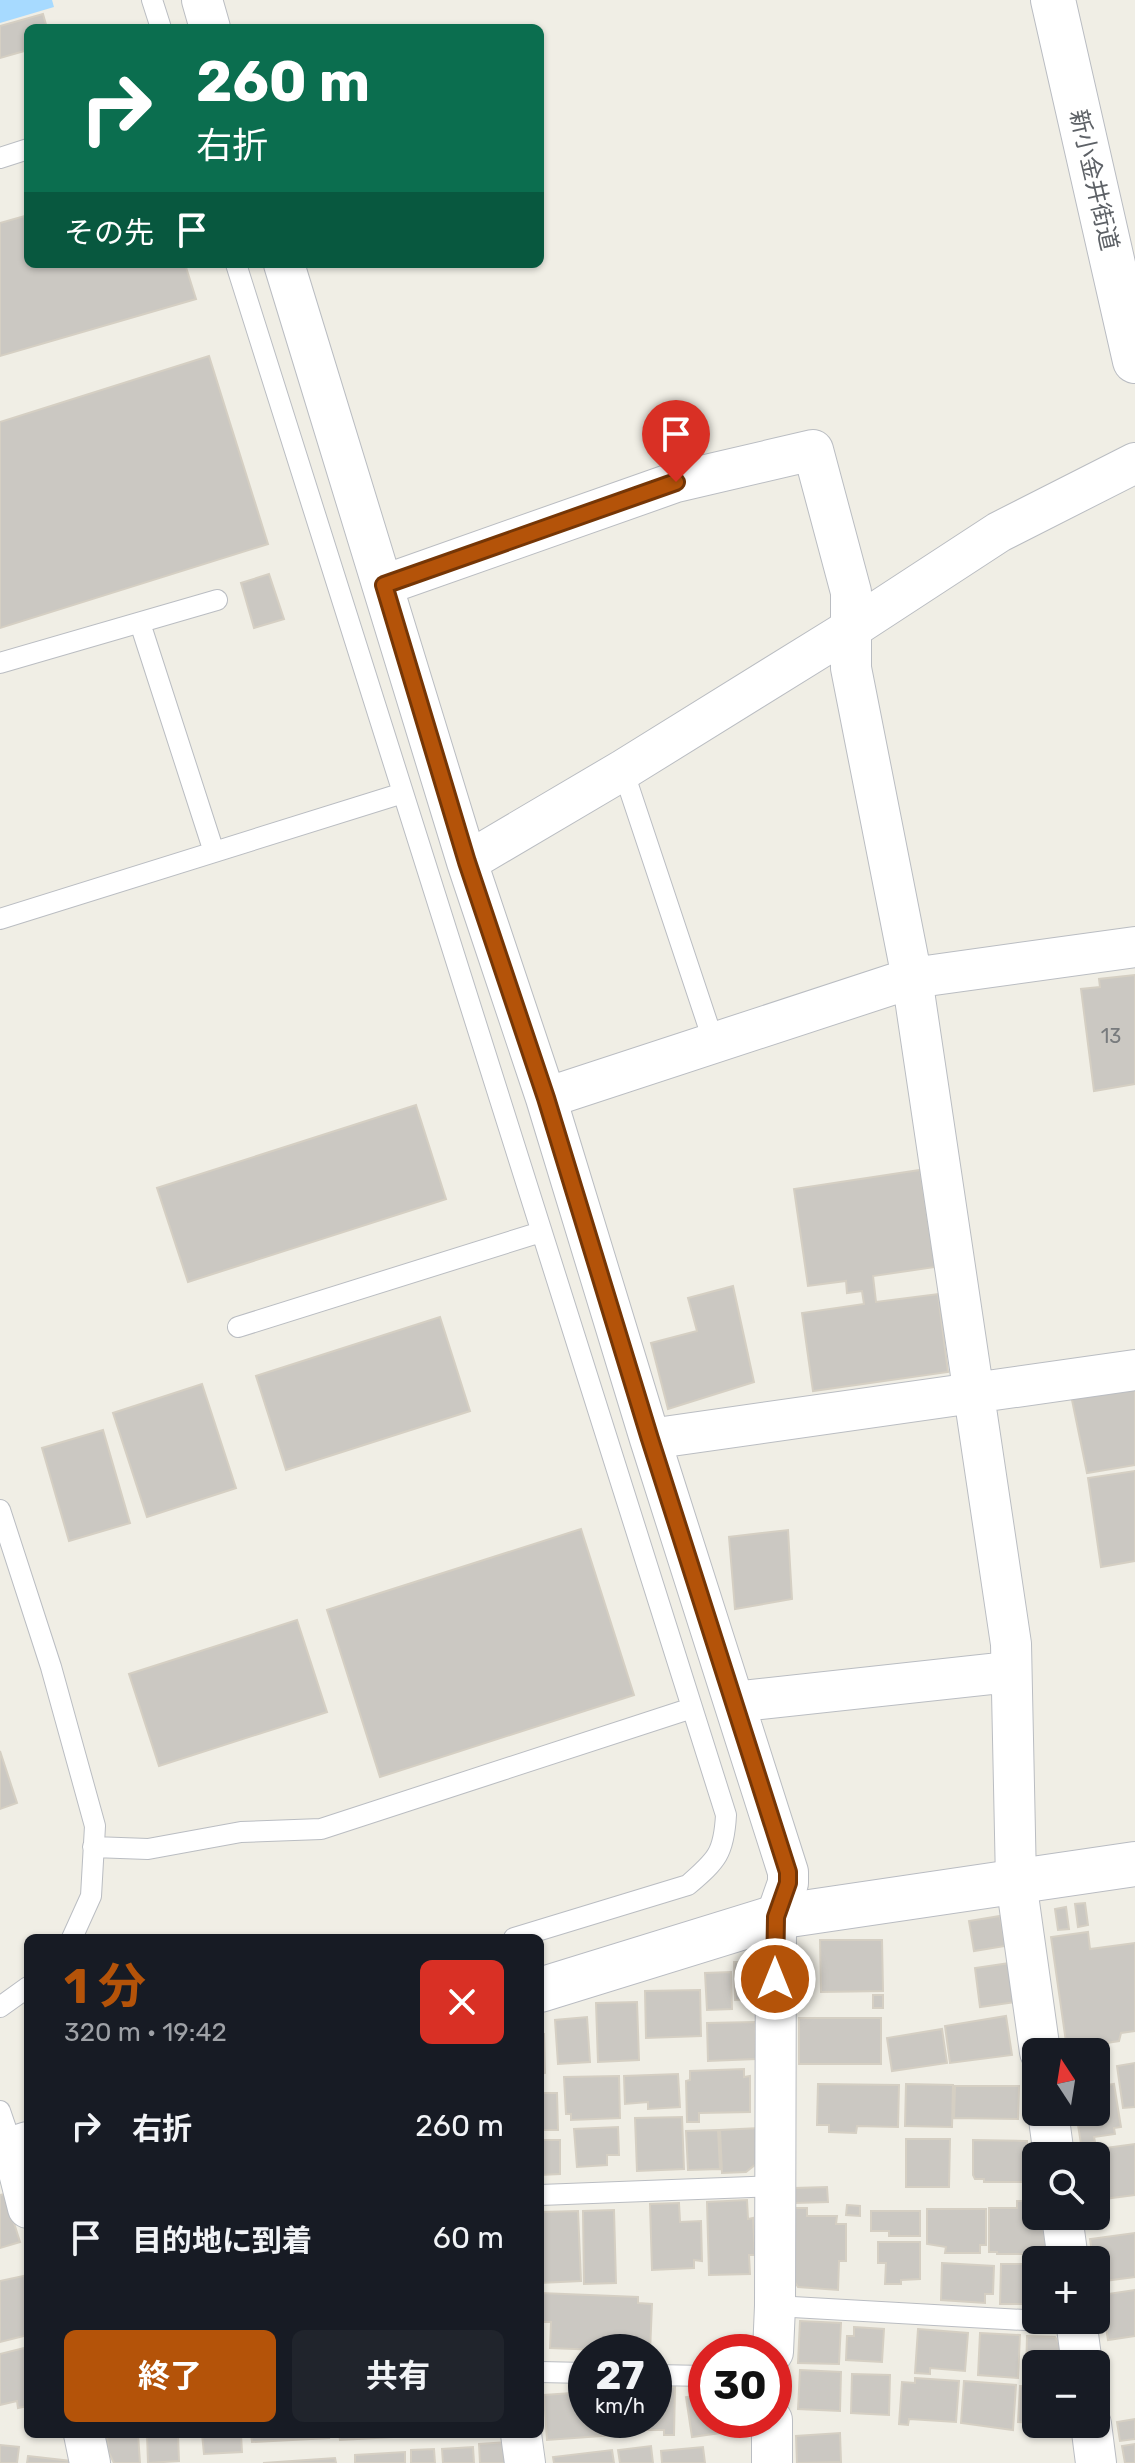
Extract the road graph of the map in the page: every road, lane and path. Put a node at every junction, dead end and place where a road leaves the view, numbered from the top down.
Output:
1 (152, 0) edge
2 (202, 0) edge
3 (1053, 0) edge
4 (160, 24) edge
5 (209, 24) edge
6 (24, 150) edge
7 (0, 158) edge
8 (237, 268) edge
9 (285, 268) edge
10 (1135, 361) edge
11 (1135, 463) edge
12 (384, 585) junction
13 (217, 600) dead end
14 (140, 623) junction
15 (852, 628) junction
16 (0, 663) edge
17 (623, 770) junction
18 (403, 793) junction
19 (214, 852) junction
20 (467, 862) junction
21 (0, 919) edge
22 (1135, 947) edge
23 (912, 978) junction
24 (714, 1043) junction
25 (546, 1098) junction
26 (541, 1232) junction
27 (238, 1327) dead end
28 (1135, 1370) edge
29 (972, 1394) junction
30 (650, 1439) junction
31 (0, 1510) edge
32 (1009, 1672) junction
33 (734, 1702) junction
34 (692, 1708) junction
35 (93, 1847) junction
36 (1135, 1864) edge
37 (1016, 1881) junction
38 (776, 1917) junction
39 (74, 1934) edge
40 (527, 1934) edge
41 (544, 1989) edge
42 (24, 1990) edge
43 (0, 2007) edge
44 (1038, 2038) edge
45 (10, 2139) edge
46 (775, 2186) junction
47 (24, 2193) edge
48 (544, 2195) edge
49 (775, 2306) junction
50 (1022, 2319) edge
51 (774, 2334) edge
52 (544, 2372) edge
53 (568, 2373) edge
54 (85, 2438) edge
55 (522, 2438) edge
56 (772, 2438) edge
57 (1093, 2438) edge
58 (90, 2463) edge
59 (525, 2463) edge
60 (772, 2463) edge
61 (1096, 2463) edge

1 - 4 lane
2 - 5 street
3 - 10 street, 新小金井街道
6 - 7 lane
8 - 18 lane
9 - 12 street
11 - 15 street
12 - 15 street
12 - 20 street
13 - 14 lane
14 - 16 lane
14 - 19 lane
15 - 17 street
15 - 23 street
17 - 20 street
17 - 24 lane
18 - 19 lane
18 - 26 lane
19 - 21 lane
20 - 25 street
22 - 23 street
23 - 24 street
23 - 29 street
24 - 25 street
25 - 30 street
26 - 27 lane
26 - 34 lane
28 - 29 street
29 - 30 street
29 - 32 street
30 - 33 street
31 - 35 lane
32 - 33 street
32 - 37 street
33 - 38 street
34 - 35 lane
34 - 40 lane
35 - 39 lane
36 - 37 street
37 - 38 street
37 - 44 street
38 - 41 street
38 - 46 street
42 - 43 lane
45 - 47 street
46 - 48 lane
46 - 49 street
49 - 50 lane
49 - 51 street
52 - 53 lane
54 - 58 street
55 - 59 street
56 - 60 street
57 - 61 street

